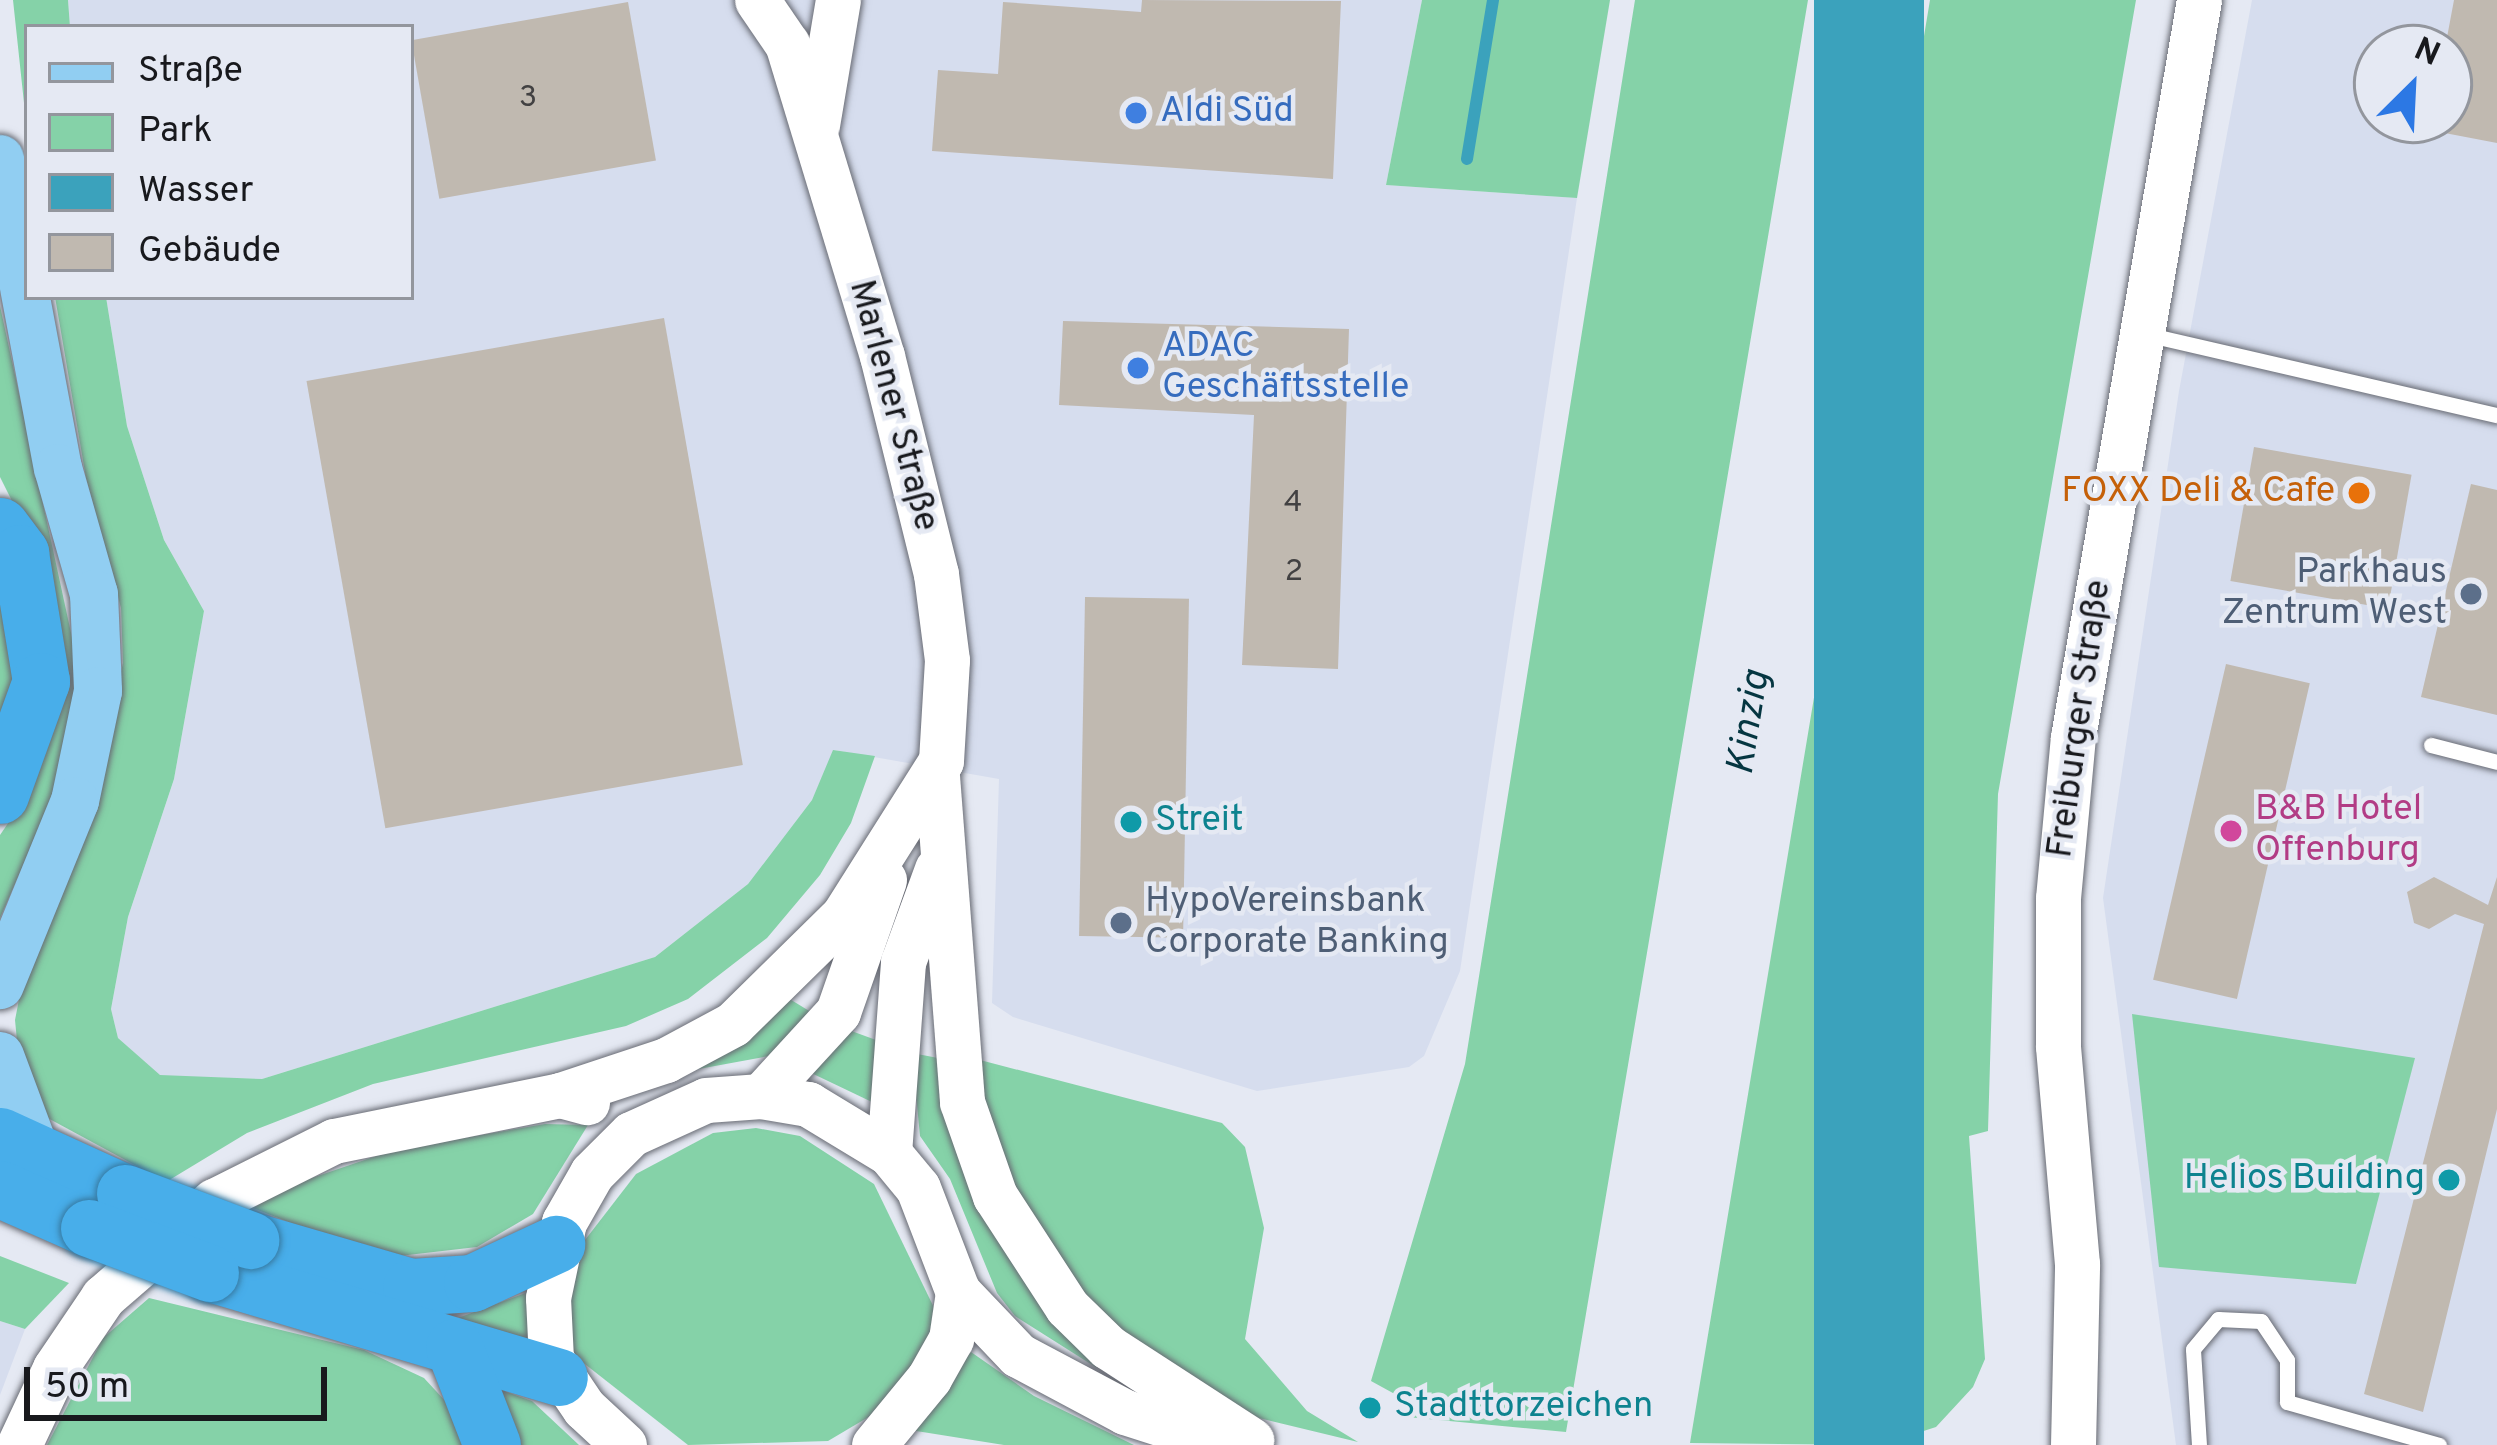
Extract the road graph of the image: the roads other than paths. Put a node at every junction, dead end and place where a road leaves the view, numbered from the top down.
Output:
1 (757, 0) edge
2 (838, 0) edge
3 (2199, 0) edge
4 (792, 22) edge
5 (815, 134) junction
6 (0, 159) edge
7 (24, 287) edge
8 (26, 300) edge
9 (2142, 334) junction
10 (2497, 415) edge
11 (0, 526) edge
12 (2431, 745) dead end
13 (2497, 762) edge
14 (937, 776) junction
15 (0, 795) edge
16 (899, 831) junction
17 (945, 846) junction
18 (0, 985) edge
19 (0, 1056) edge
20 (560, 1095) junction
21 (761, 1096) junction
22 (654, 1120) junction
23 (889, 1154) junction
24 (12, 1159) edge
25 (556, 1244) junction
26 (230, 1257) junction
27 (958, 1292) junction
28 (454, 1347) junction
29 (559, 1377) junction
30 (19, 1445) edge
31 (492, 1445) edge
32 (624, 1445) edge
33 (874, 1445) edge
34 (1228, 1445) edge
35 (1258, 1445) edge
36 (2073, 1445) edge
37 (2198, 1445) edge
38 (2439, 1445) edge

1 - 4 main road, Marlener Straße
2 - 5 main road
3 - 9 main road, Freiburger Straße
4 - 5 main road, Marlener Straße
5 - 14 main road, Marlener Straße
6 - 7 main road
8 - 18 main road
9 - 10 lane
9 - 36 main road, Freiburger Straße
11 - 15 highway
12 - 13 lane
14 - 16 main road, Marlener Straße
14 - 17 main road, Marlener Straße
16 - 20 main road, Marlener Straße
16 - 21 main road, Marlener Straße
17 - 23 main road, Marlener Straße
17 - 35 main road, Marlener Straße
19 - 24 main road
20 - 22 main road
20 - 30 main road, Marlener Straße
21 - 22 main road
21 - 23 main road
22 - 25 main road
23 - 27 main road
24 - 26 highway, bridge
25 - 26 highway
25 - 29 main road
26 - 28 highway
27 - 33 main road
27 - 34 main road
28 - 29 highway
28 - 31 highway
29 - 32 main road
37 - 38 lane

